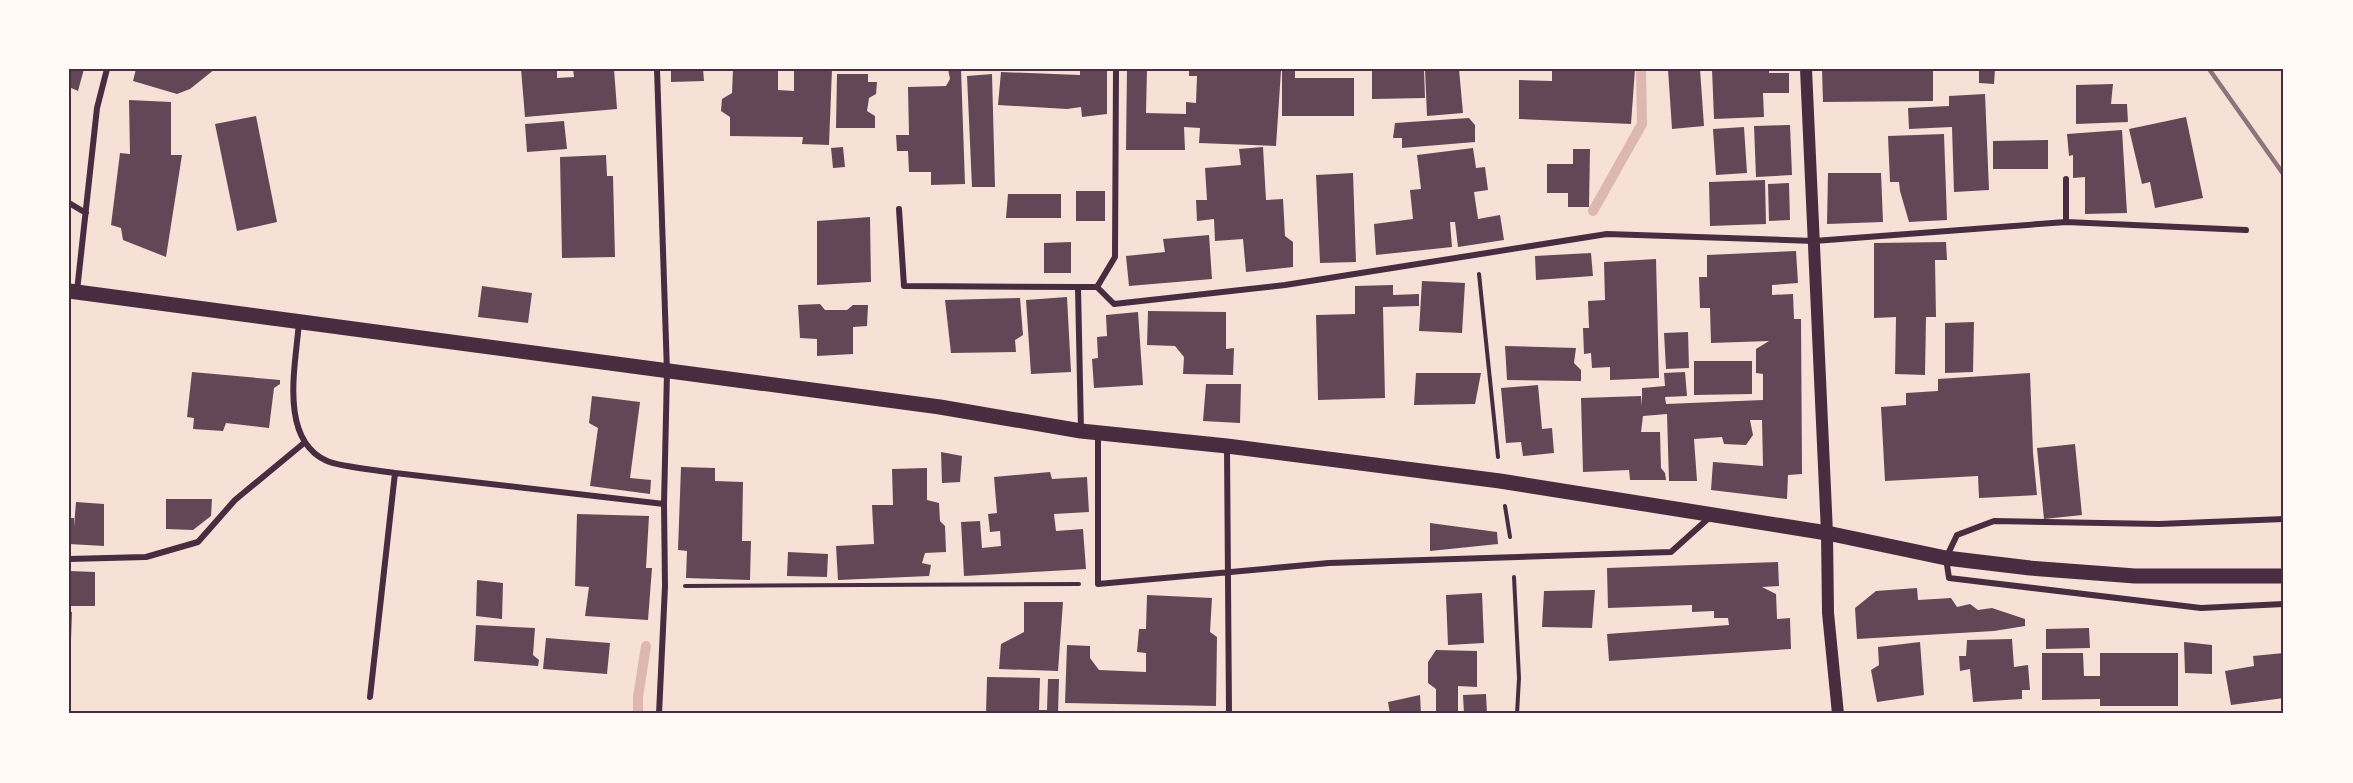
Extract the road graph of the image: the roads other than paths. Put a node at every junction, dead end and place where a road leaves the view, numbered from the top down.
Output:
1 (107, 69) edge
2 (657, 69) edge
3 (1116, 69) edge
4 (1806, 69) edge
5 (2066, 179) dead end
6 (69, 203) edge
7 (899, 209) dead end
8 (86, 213) junction
9 (2066, 222) junction
10 (2246, 230) dead end
11 (1814, 241) junction
12 (1078, 287) junction
13 (1097, 287) junction
14 (73, 291) edge
15 (299, 321) junction
16 (667, 372) junction
17 (1081, 431) junction
18 (1098, 432) junction
19 (304, 443) junction
20 (1227, 446) junction
21 (395, 473) junction
22 (664, 504) junction
23 (1713, 515) junction
24 (2284, 519) edge
25 (1827, 533) junction
26 (1946, 558) junction
27 (69, 559) edge
28 (1228, 573) junction
29 (2276, 576) edge
30 (2284, 604) edge
31 (370, 697) dead end
32 (659, 714) edge
33 (1229, 714) edge
34 (1838, 714) edge

1 - 8 street
2 - 16 street
3 - 13 street
4 - 11 main road
5 - 9 street
6 - 8 street
7 - 12 street
8 - 14 street
9 - 10 street
9 - 11 street
11 - 13 street
11 - 25 main road
12 - 13 street
12 - 17 street
14 - 15 main road
15 - 16 main road
15 - 19 street
16 - 17 main road
16 - 22 street
17 - 18 main road
18 - 20 main road
18 - 28 street
19 - 21 street
19 - 27 street
20 - 23 main road
20 - 28 street
21 - 22 street
21 - 31 street
22 - 32 street
23 - 25 main road
23 - 28 street
24 - 26 street
25 - 26 main road
25 - 34 main road
26 - 29 main road
26 - 30 street
28 - 33 street

